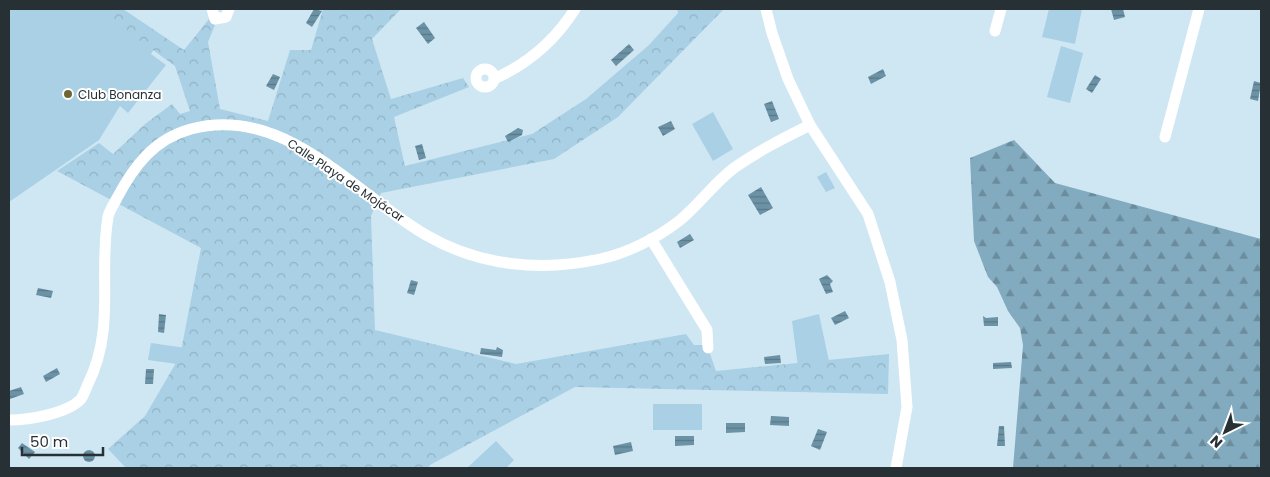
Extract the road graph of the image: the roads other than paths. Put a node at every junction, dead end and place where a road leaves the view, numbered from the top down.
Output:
1 (212, 9) edge
2 (229, 9) edge
3 (575, 9) edge
4 (766, 9) edge
5 (1000, 9) edge
6 (1198, 9) edge
7 (995, 31) dead end
8 (496, 78) dead end
9 (810, 125) junction
10 (1165, 137) dead end
11 (651, 238) junction
12 (708, 348) dead end
13 (9, 420) edge
14 (896, 468) edge

1 - 2 street
3 - 8 street
4 - 9 street
5 - 7 street
6 - 10 street
9 - 11 street, Calle Playa de Mojácar
9 - 14 street
11 - 12 street
11 - 13 street, Calle Playa de Mojácar

